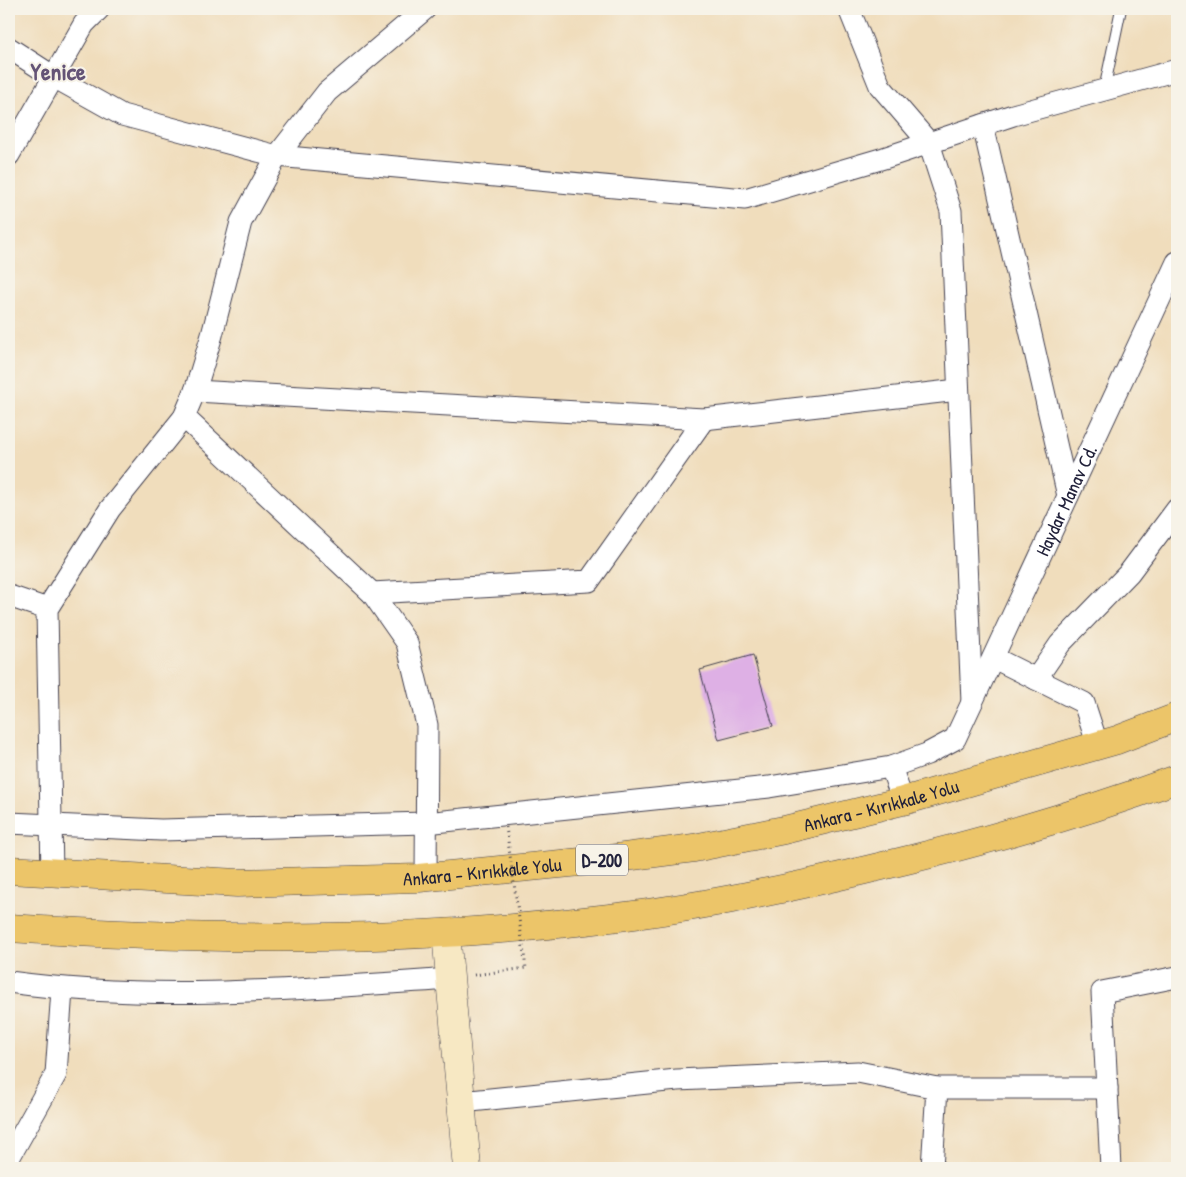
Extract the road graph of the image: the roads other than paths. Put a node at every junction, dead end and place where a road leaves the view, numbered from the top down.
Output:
1 (99, 9) edge
2 (425, 9) edge
3 (849, 9) edge
4 (1121, 9) edge
5 (9, 48) edge
6 (1177, 70) edge
7 (54, 77) junction
8 (1104, 90) junction
9 (983, 125) junction
10 (929, 143) junction
11 (9, 155) edge
12 (277, 156) junction
13 (1177, 262) edge
14 (1171, 289) edge
15 (958, 390) junction
16 (195, 391) junction
17 (184, 418) junction
18 (704, 419) junction
19 (1068, 496) junction
20 (1177, 509) edge
21 (372, 593) junction
22 (9, 596) edge
23 (47, 609) junction
24 (994, 658) junction
25 (1036, 679) junction
26 (972, 702) junction
27 (1177, 717) edge
28 (1098, 746) junction
29 (891, 767) junction
30 (1177, 779) edge
31 (902, 801) junction
32 (9, 823) edge
33 (426, 823) junction
34 (52, 826) junction
35 (9, 870) edge
36 (52, 874) junction
37 (426, 877) junction
38 (9, 928) edge
39 (446, 933) junction
40 (460, 977) junction
41 (1177, 977) edge
42 (9, 982) edge
43 (62, 990) junction
44 (937, 1088) junction
45 (1107, 1088) junction
46 (461, 1102) junction
47 (9, 1158) edge
48 (467, 1168) edge
49 (932, 1168) edge
50 (1111, 1168) edge

1 - 7 street
2 - 12 street
3 - 10 street
4 - 8 lane
5 - 7 street
6 - 8 street
7 - 11 street
7 - 12 street
8 - 9 street
9 - 10 street
9 - 19 street
10 - 12 street
10 - 15 street
12 - 16 street
13 - 14 street, Haydar Manav Cd.
14 - 19 street, Haydar Manav Cd.
15 - 18 street
15 - 26 street
16 - 17 street
16 - 18 street
17 - 21 street
17 - 23 street
18 - 21 street
19 - 24 street, Haydar Manav Cd.
20 - 25 street
21 - 33 street
22 - 23 street
23 - 34 street
24 - 25 street
24 - 26 street, Haydar Manav Cd.
25 - 28 street
26 - 29 street, Haydar Manav Cd.
27 - 28 highway, Ankara - Kırıkkale Yolu / D-200
28 - 31 highway, Ankara - Kırıkkale Yolu / D-200
29 - 31 street
29 - 33 street
30 - 39 highway
31 - 37 highway, Ankara - Kırıkkale Yolu / D-200
32 - 34 street
33 - 34 street
33 - 37 street
34 - 36 street
35 - 36 highway, Ankara - Kırıkkale Yolu / D-200
36 - 37 highway, Ankara - Kırıkkale Yolu / D-200
38 - 39 highway
39 - 40 street
40 - 43 street
40 - 46 street
41 - 45 street
42 - 43 street
43 - 47 street
44 - 45 street
44 - 46 street
44 - 49 street
45 - 50 street
46 - 48 street

